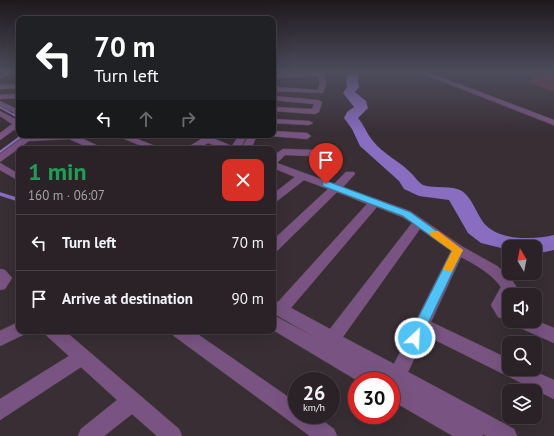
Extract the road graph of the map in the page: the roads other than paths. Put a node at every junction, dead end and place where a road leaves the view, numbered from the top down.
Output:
1 (477, 93) edge
2 (16, 96) edge
3 (0, 97) edge
4 (276, 98) edge
5 (16, 106) edge
6 (276, 109) edge
7 (1, 110) edge
8 (16, 116) edge
9 (276, 121) edge
10 (554, 123) edge
11 (310, 124) dead end
12 (276, 134) edge
13 (307, 136) dead end
14 (0, 137) edge
15 (38, 138) edge
16 (79, 138) edge
17 (128, 138) edge
18 (27, 139) edge
19 (208, 139) joint
20 (18, 146) edge
21 (94, 146) edge
22 (150, 146) edge
23 (195, 146) edge
24 (224, 146) edge
25 (16, 147) edge
26 (313, 153) dead end
27 (276, 158) edge
28 (0, 159) edge
29 (276, 165) edge
30 (0, 166) edge
31 (350, 174) dead end
32 (16, 176) edge
33 (303, 176) junction
34 (337, 188) junction
35 (276, 197) edge
36 (375, 202) junction
37 (419, 222) junction
38 (276, 244) edge
39 (458, 250) junction
40 (0, 274) edge
41 (0, 285) edge
42 (508, 288) edge
43 (502, 299) edge
44 (502, 310) edge
45 (276, 312) edge
46 (276, 313) edge
47 (276, 314) edge
48 (421, 325) junction
49 (537, 328) edge
50 (16, 331) edge
51 (56, 334) edge
52 (184, 334) edge
53 (554, 336) edge
54 (0, 339) edge
55 (332, 339) junction
56 (82, 357) junction
57 (502, 365) edge
58 (362, 372) edge
59 (378, 372) edge
60 (399, 372) edge
61 (525, 376) edge
62 (400, 386) edge
63 (554, 390) edge
64 (131, 402) junction
65 (429, 403) junction
66 (288, 409) edge
67 (0, 410) edge
68 (310, 424) edge
69 (88, 436) edge
70 (172, 436) edge
71 (327, 436) edge
72 (473, 436) edge
73 (507, 436) edge

1 - 10 street
2 - 3 street
4 - 6 street
5 - 7 street
7 - 8 street
8 - 14 street
9 - 11 street
12 - 13 street
15 - 18 street
16 - 21 street
17 - 22 street
18 - 20 street
19 - 23 street
19 - 24 street
25 - 28 street
26 - 27 street
29 - 33 street
30 - 32 street
31 - 34 street
33 - 34 street
33 - 35 street
34 - 36 street
34 - 38 street
36 - 37 street
36 - 45 street
37 - 39 street
37 - 55 street
39 - 42 street
39 - 48 street
40 - 41 street
43 - 44 street
46 - 55 street
47 - 58 street
48 - 57 street
48 - 60 street
49 - 53 street
50 - 54 street
51 - 56 street
52 - 66 street
55 - 59 street
56 - 64 street
56 - 67 street
61 - 63 street
62 - 65 street
64 - 69 street
64 - 70 street
65 - 72 street
65 - 73 street
68 - 71 street

